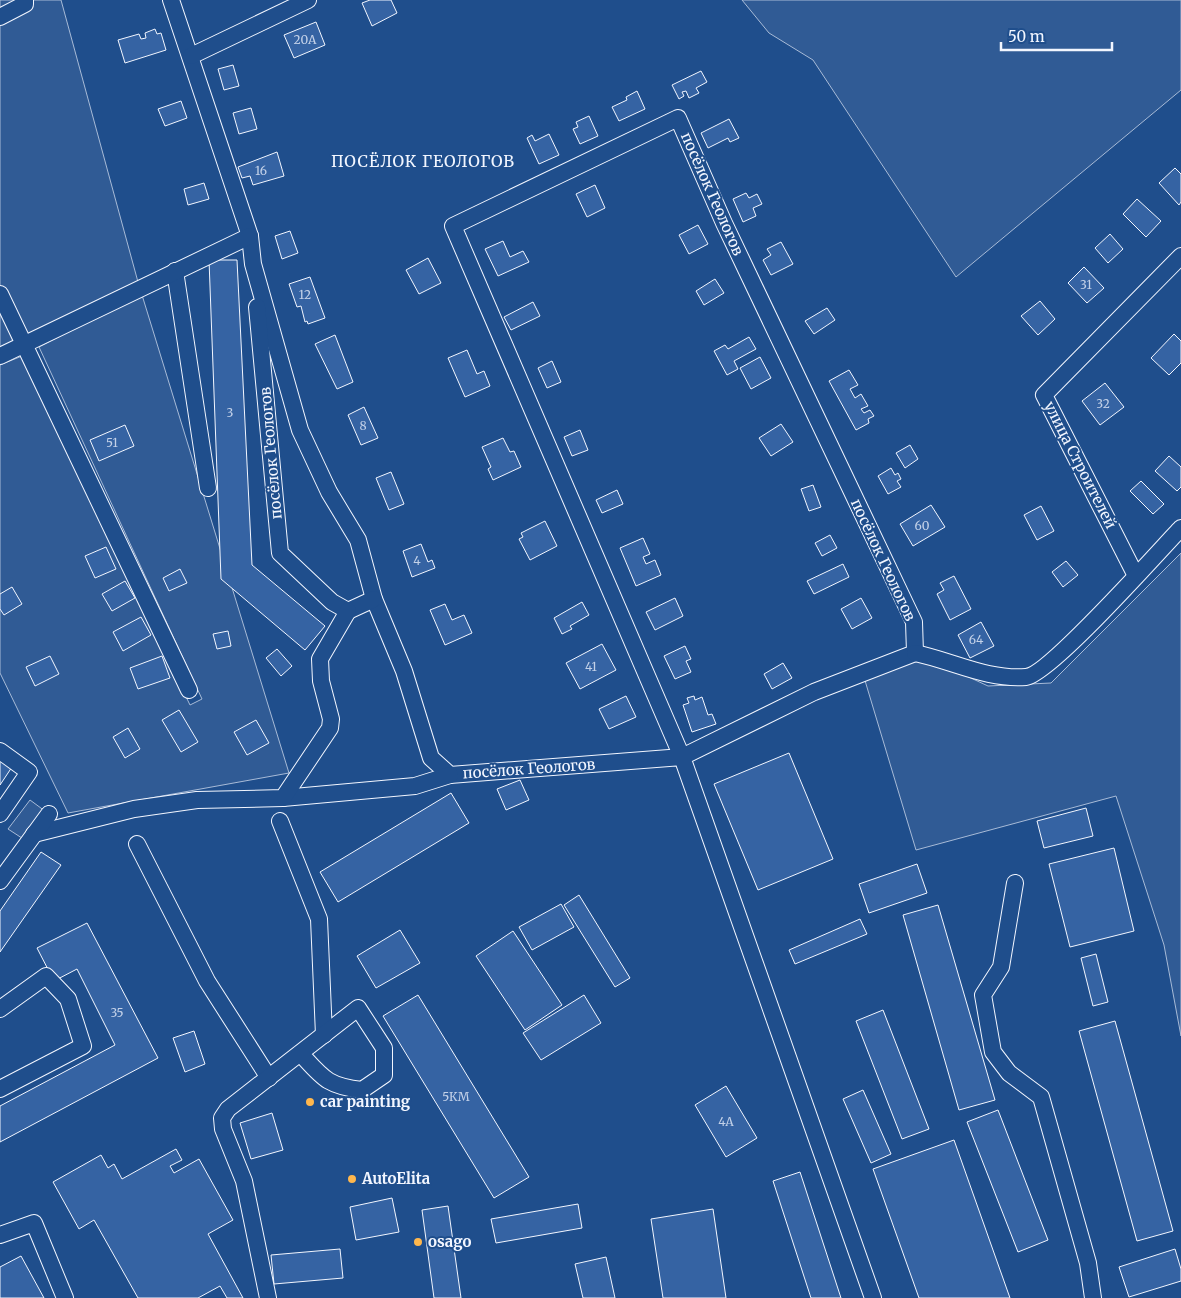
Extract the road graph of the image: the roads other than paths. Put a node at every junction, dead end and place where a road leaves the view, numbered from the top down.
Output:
1 (25, 0) edge
2 (171, 0) edge
3 (308, 0) edge
4 (0, 17) edge
5 (191, 56) junction
6 (250, 236) junction
7 (1181, 256) edge
8 (253, 264) junction
9 (175, 271) junction
10 (0, 294) edge
11 (25, 344) junction
12 (0, 356) edge
13 (208, 488) dead end
14 (1181, 528) edge
15 (1136, 576) junction
16 (374, 599) junction
17 (348, 611) junction
18 (916, 653) junction
19 (189, 690) dead end
20 (0, 751) edge
21 (682, 757) junction
22 (450, 775) junction
23 (282, 798) junction
24 (0, 814) edge
25 (49, 814) dead end
26 (280, 820) dead end
27 (34, 834) junction
28 (137, 844) dead end
29 (0, 881) edge
30 (1015, 883) dead end
31 (0, 1010) edge
32 (324, 1035) junction
33 (300, 1053) junction
34 (270, 1078) junction
35 (0, 1089) edge
36 (0, 1235) edge
37 (65, 1298) edge
38 (268, 1298) edge
39 (873, 1298) edge
40 (1093, 1298) edge

1 - 4 street
2 - 5 street, посёлок Геологов
3 - 5 street
5 - 6 street, посёлок Геологов
6 - 8 street, посёлок Геологов
6 - 9 street
7 - 15 street, улица Строителей
8 - 16 street, посёлок Геологов
8 - 17 street, посёлок Геологов
9 - 11 street
9 - 13 street
10 - 11 street
11 - 12 street
11 - 19 street
14 - 15 street
15 - 18 street
16 - 17 street
16 - 22 street, посёлок Геологов
17 - 23 street
18 - 21 street, посёлок Геологов
18 - 21 street, посёлок Геологов
20 - 24 street
21 - 22 street, посёлок Геологов
21 - 39 street
22 - 23 street
23 - 27 street
25 - 27 street
26 - 32 street
27 - 29 street
28 - 34 street
30 - 40 street
31 - 35 street
32 - 33 street
32 - 33 street
33 - 34 street
34 - 38 street
36 - 37 street

